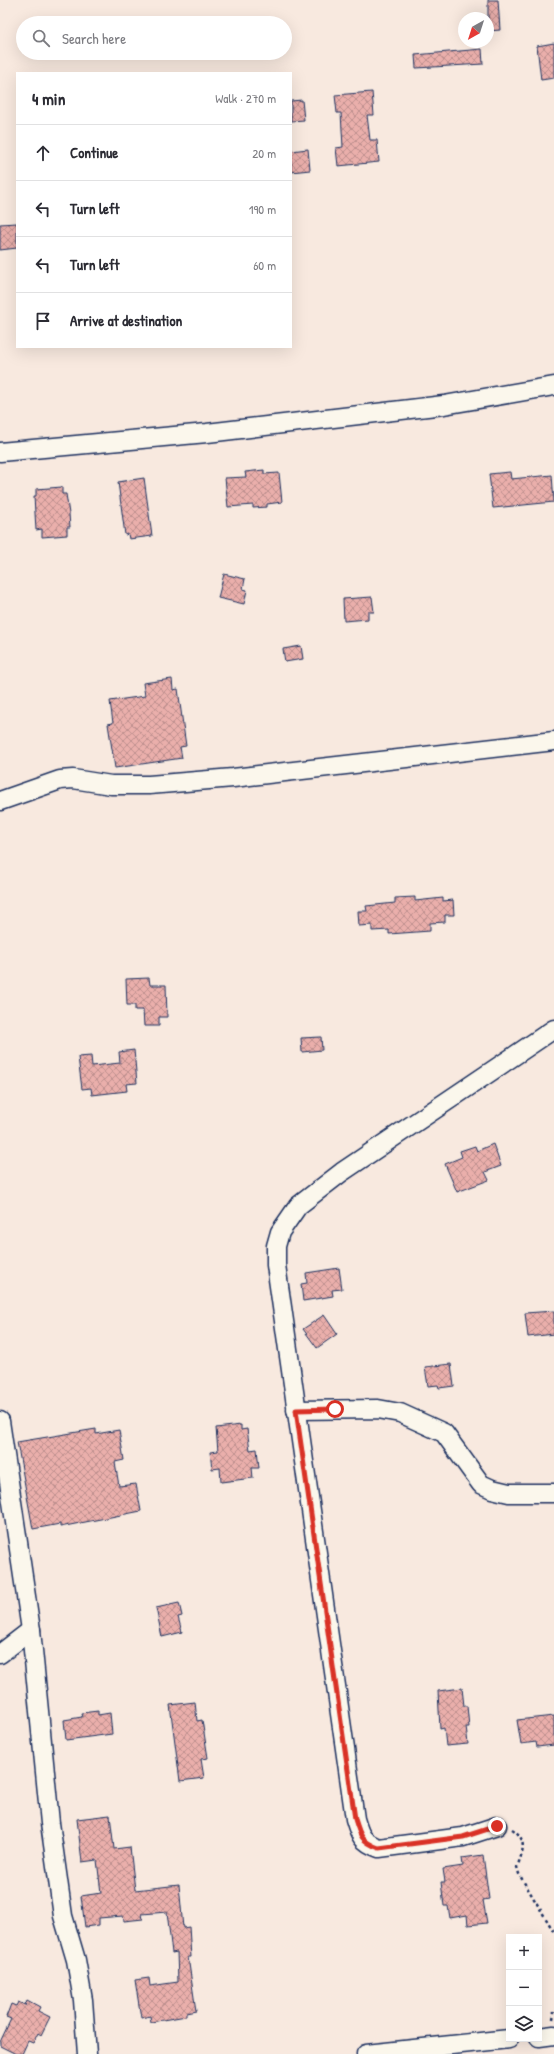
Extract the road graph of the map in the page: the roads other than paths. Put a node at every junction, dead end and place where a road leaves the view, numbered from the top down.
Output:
1 (554, 386) edge
2 (0, 452) edge
3 (554, 741) edge
4 (0, 801) edge
5 (554, 1029) edge
6 (296, 1410) junction
7 (0, 1421) edge
8 (554, 1493) edge
9 (31, 1630) junction
10 (0, 1654) edge
11 (497, 1826) road end
12 (554, 2035) edge
13 (542, 2037) edge
14 (506, 2039) edge
15 (87, 2054) edge
16 (366, 2054) edge

1 - 2 street
3 - 4 street
5 - 6 street
6 - 8 street
6 - 11 street
7 - 9 street
9 - 10 street
9 - 15 street
12 - 13 street
14 - 16 street

